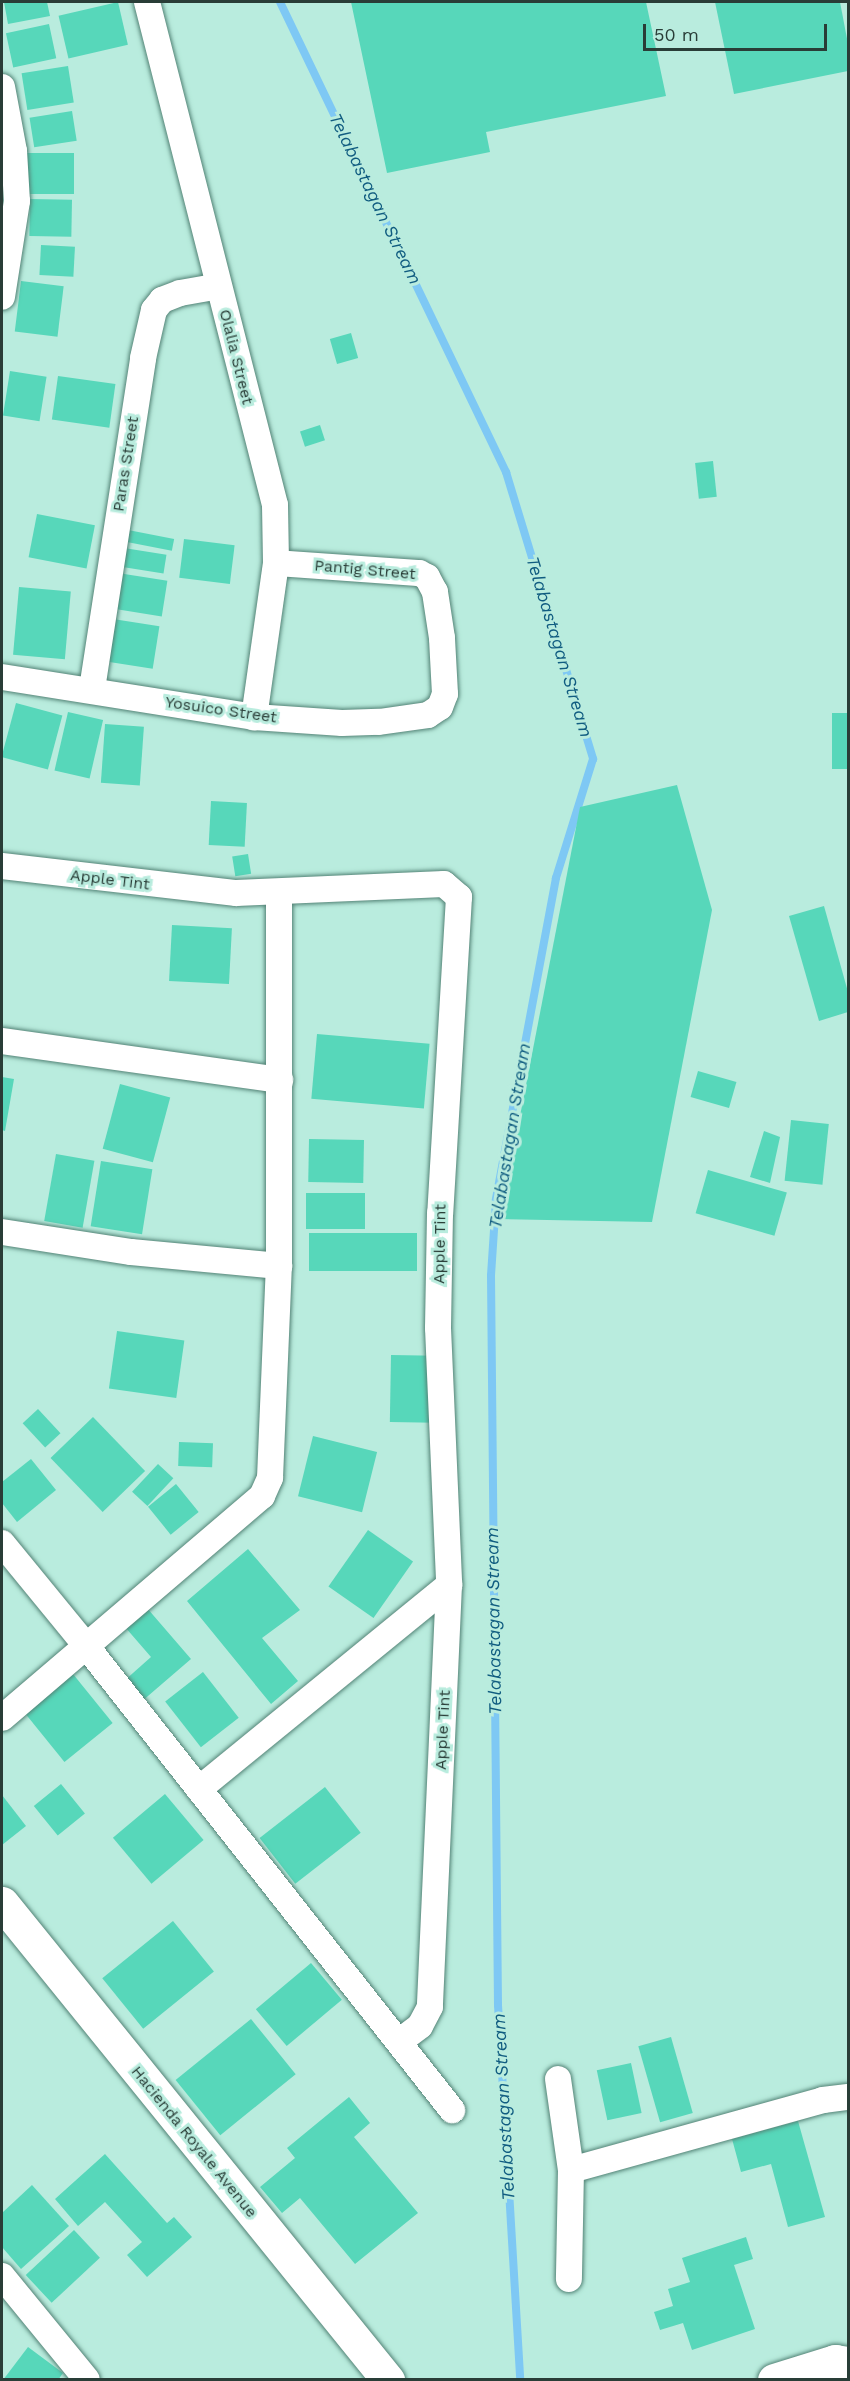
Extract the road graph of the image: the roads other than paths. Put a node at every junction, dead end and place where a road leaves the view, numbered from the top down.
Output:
1 (147, 2) edge
2 (2, 87) edge
3 (218, 286) junction
4 (2, 297) edge
5 (276, 562) junction
6 (2, 677) edge
7 (92, 689) junction
8 (440, 707) joint
9 (254, 717) junction
10 (2, 866) edge
11 (279, 892) junction
12 (2, 1041) edge
13 (280, 1080) junction
14 (2, 1232) edge
15 (279, 1266) junction
16 (2, 1544) edge
17 (449, 1585) junction
18 (87, 1647) junction
19 (2, 1718) edge
20 (199, 1789) junction
21 (2, 1903) edge
22 (399, 2042) junction
23 (558, 2079) dead end
24 (846, 2103) edge
25 (453, 2110) dead end
26 (571, 2170) junction
27 (2, 2276) edge
28 (568, 2279) dead end
29 (844, 2357) edge
30 (87, 2379) edge
31 (387, 2379) edge
32 (774, 2379) edge

1 - 3 street, Olalia Street
2 - 4 street
3 - 5 street, Olalia Street
3 - 7 street, Paras Street
5 - 8 street, Pantig Street
5 - 9 street, Olalia Street
6 - 7 street, Yosuico Street
7 - 9 street, Yosuico Street
8 - 9 street, Yosuico Street
10 - 11 street, Apple Tint
11 - 13 street
11 - 17 street, Apple Tint
12 - 13 street
13 - 15 street
14 - 15 street
15 - 18 street
16 - 18 street
17 - 20 street
17 - 22 street, Apple Tint
18 - 19 street
18 - 20 street
20 - 22 street
21 - 31 street, Hacienda Royale Avenue
22 - 25 street
23 - 26 street
24 - 26 street
26 - 28 street
27 - 30 street
29 - 32 street

